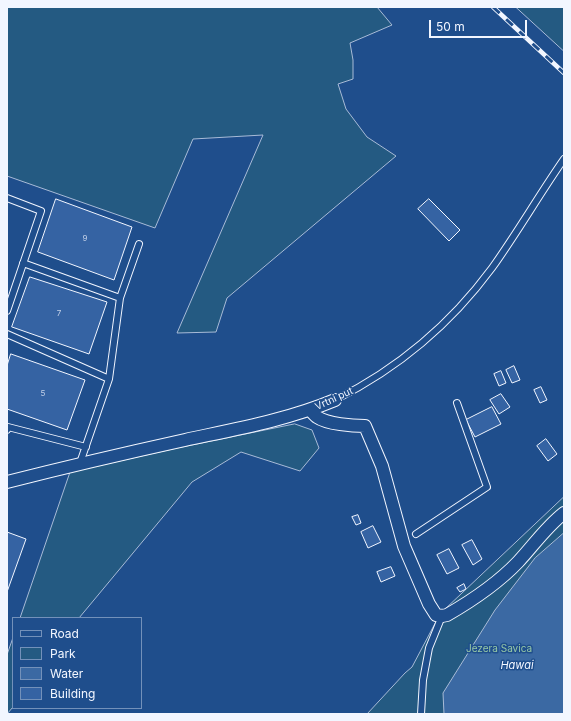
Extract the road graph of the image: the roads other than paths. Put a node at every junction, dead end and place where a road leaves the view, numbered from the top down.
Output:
1 (564, 159) edge
2 (7, 198) edge
3 (139, 244) dead end
4 (23, 263) junction
5 (120, 298) junction
6 (7, 311) edge
7 (7, 334) edge
8 (109, 379) junction
9 (335, 400) joint
10 (457, 403) dead end
11 (310, 410) junction
12 (7, 430) edge
13 (86, 447) junction
14 (80, 464) junction
15 (7, 482) edge
16 (564, 513) edge
17 (416, 534) dead end
18 (442, 616) junction
19 (421, 714) edge

1 - 9 lane, Vrtni put
2 - 4 lane
3 - 5 lane
4 - 5 lane
4 - 6 lane
5 - 8 lane
7 - 8 lane
8 - 13 lane
9 - 11 street, Vrtni put
10 - 17 lane
11 - 14 street, Vrtni put
11 - 18 street
12 - 13 lane
13 - 14 lane
14 - 15 street, Vrtni put
16 - 18 street
18 - 19 lane

